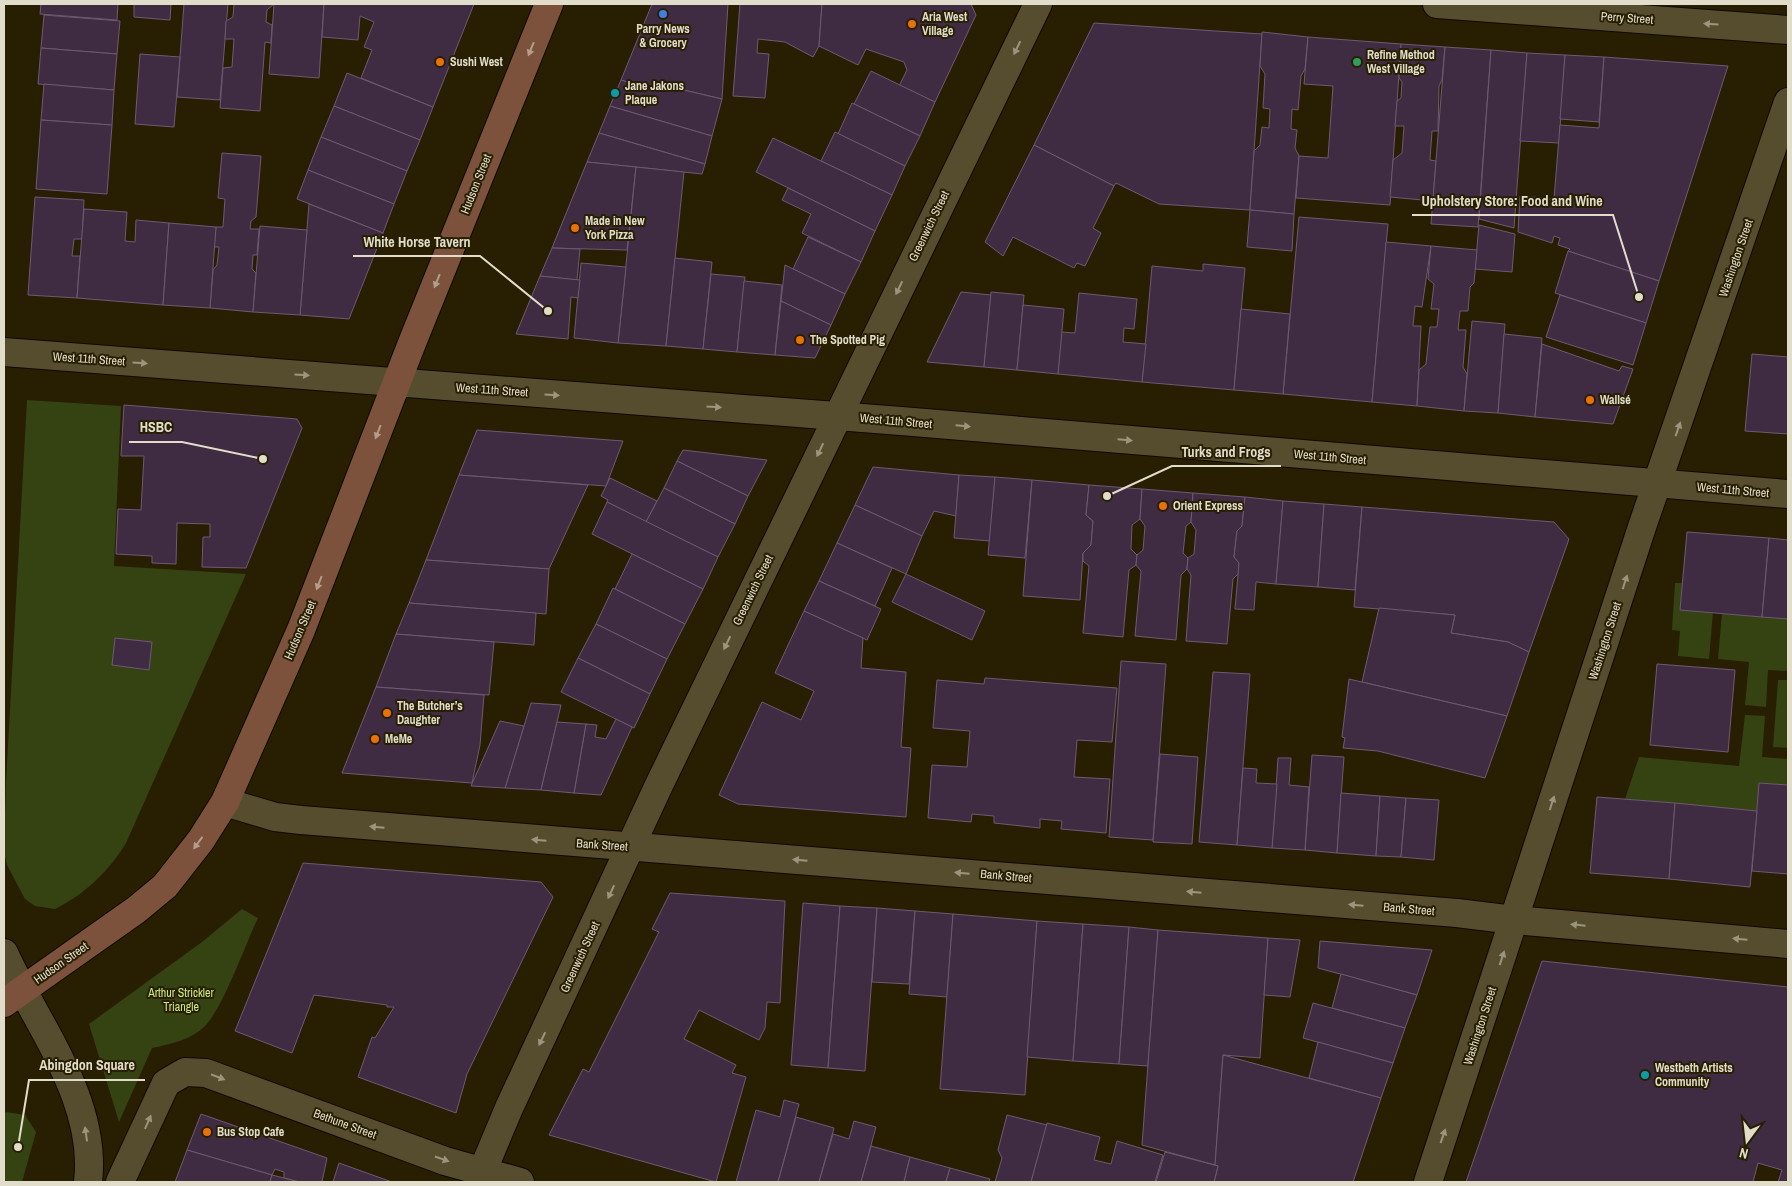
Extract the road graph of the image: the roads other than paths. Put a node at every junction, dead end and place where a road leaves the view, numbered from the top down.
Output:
1 (550, 4) edge
2 (1038, 4) edge
3 (1437, 4) edge
4 (1788, 30) edge
5 (1788, 102) edge
6 (4, 352) edge
7 (398, 382) junction
8 (836, 416) junction
9 (1658, 483) junction
10 (1788, 494) edge
11 (225, 802) junction
12 (631, 847) junction
13 (1514, 920) junction
14 (1788, 944) edge
15 (4, 953) edge
16 (13, 997) edge
17 (480, 1177) edge
18 (88, 1182) edge
19 (120, 1182) edge
20 (520, 1182) edge
21 (1428, 1182) edge

1 -> 7 main road, Hudson Street
2 -> 8 street, Greenwich Street
4 -> 3 street, Perry Street
9 -> 5 street, Washington Street
6 -> 7 street, West 11th Street
7 -> 8 street, West 11th Street
7 -> 11 main road, Hudson Street
8 -> 9 street, West 11th Street
8 -> 12 street, Greenwich Street
9 - 10 street, West 11th Street
13 -> 9 street, Washington Street
12 -> 11 street, Bank Street
11 -> 16 main road, Hudson Street
13 -> 12 street, Bank Street
12 -> 17 street, Greenwich Street
14 -> 13 street, Bank Street
21 -> 13 street, Washington Street
15 - 16 street
18 -> 16 street, Hudson Street
19 -> 17 street, Bethune Street
17 - 20 street, Bethune Street

